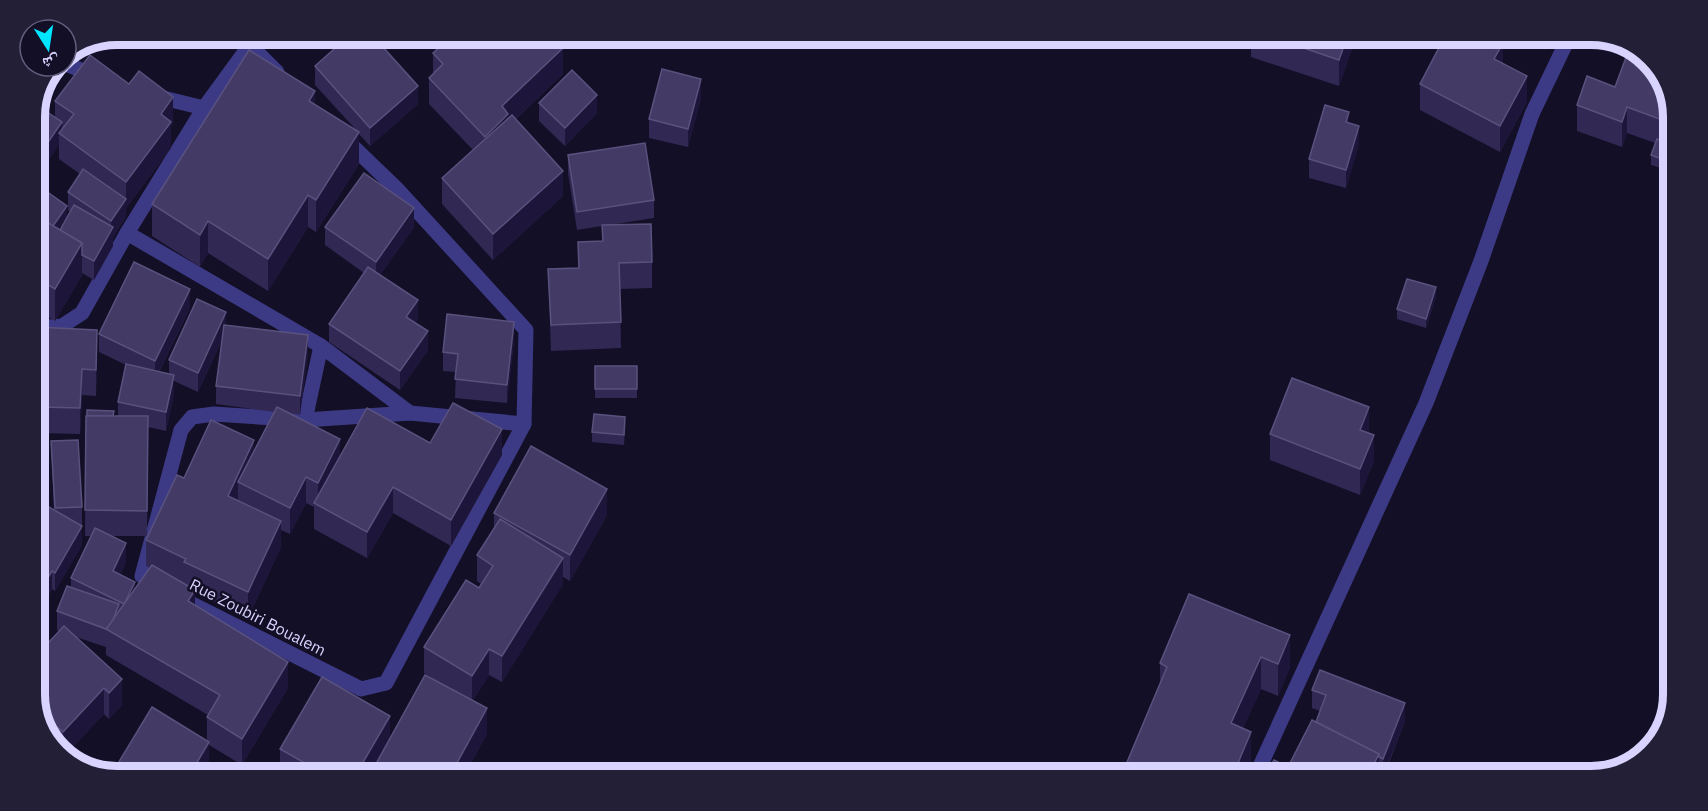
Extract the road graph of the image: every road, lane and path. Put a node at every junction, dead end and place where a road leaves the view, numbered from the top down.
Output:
1 (242, 45) edge
2 (250, 45) edge
3 (1565, 45) edge
4 (78, 69) edge
5 (107, 80) edge
6 (292, 86) edge
7 (139, 91) edge
8 (204, 108) junction
9 (333, 128) edge
10 (127, 233) junction
11 (45, 327) edge
12 (321, 346) junction
13 (410, 413) junction
14 (305, 420) junction
15 (524, 424) junction
16 (1260, 766) edge

1 - 8 street
2 - 6 street
3 - 16 street
4 - 5 street
7 - 8 street
8 - 10 street
9 - 15 street, Rue Zoubiri Boualem
10 - 11 street
10 - 12 street
12 - 13 street
12 - 14 street
13 - 14 street, Rue Zoubiri Boualem
13 - 15 street, Rue Zoubiri Boualem
14 - 15 street, Rue Zoubiri Boualem

